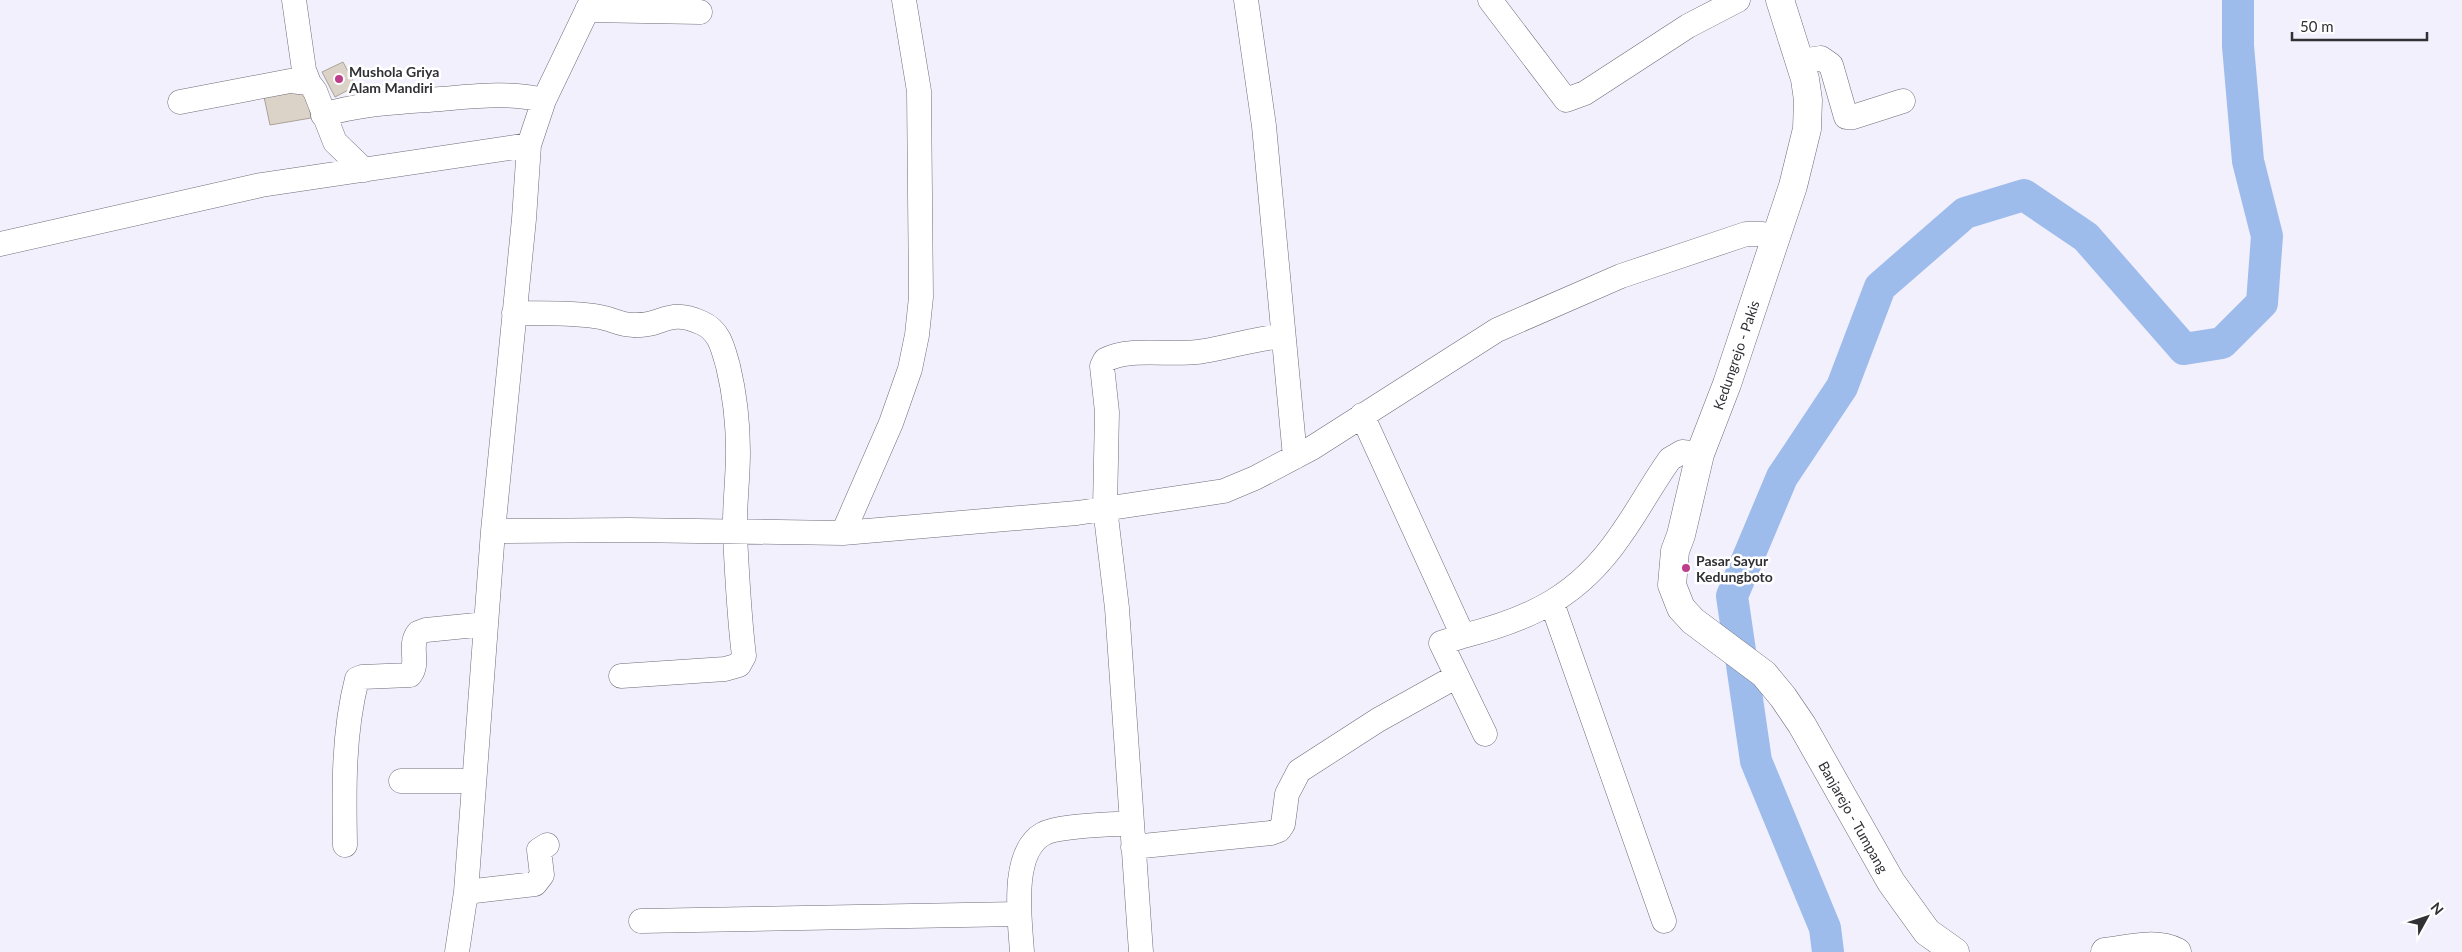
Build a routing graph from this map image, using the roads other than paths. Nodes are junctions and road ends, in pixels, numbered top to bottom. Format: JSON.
{"nodes":[{"id":1,"x":294,"y":0,"type":"edge"},
{"id":2,"x":904,"y":0,"type":"edge"},
{"id":3,"x":1246,"y":0,"type":"edge"},
{"id":4,"x":1490,"y":0,"type":"edge"},
{"id":5,"x":1738,"y":0,"type":"edge"},
{"id":6,"x":1782,"y":1,"type":"edge"},
{"id":7,"x":589,"y":5,"type":"edge"},
{"id":8,"x":700,"y":12,"type":"dead end"},
{"id":9,"x":1800,"y":61,"type":"junction"},
{"id":10,"x":309,"y":83,"type":"junction"},
{"id":11,"x":544,"y":100,"type":"junction"},
{"id":12,"x":1903,"y":100,"type":"dead end"},
{"id":13,"x":180,"y":102,"type":"dead end"},
{"id":14,"x":323,"y":115,"type":"junction"},
{"id":15,"x":528,"y":145,"type":"junction"},
{"id":16,"x":364,"y":170,"type":"junction"},
{"id":17,"x":1773,"y":242,"type":"junction"},
{"id":18,"x":0,"y":244,"type":"edge"},
{"id":19,"x":514,"y":313,"type":"junction"},
{"id":20,"x":1283,"y":336,"type":"junction"},
{"id":21,"x":1362,"y":415,"type":"junction"},
{"id":22,"x":1302,"y":453,"type":"junction"},
{"id":23,"x":1700,"y":454,"type":"junction"},
{"id":24,"x":1105,"y":508,"type":"junction"},
{"id":25,"x":493,"y":531,"type":"junction"},
{"id":26,"x":735,"y":533,"type":"junction"},
{"id":27,"x":843,"y":533,"type":"junction"},
{"id":28,"x":1552,"y":603,"type":"junction"},
{"id":29,"x":486,"y":624,"type":"junction"},
{"id":30,"x":1463,"y":636,"type":"junction"},
{"id":31,"x":1764,"y":674,"type":"joint"},
{"id":32,"x":621,"y":676,"type":"dead end"},
{"id":33,"x":1457,"y":676,"type":"junction"},
{"id":34,"x":1485,"y":734,"type":"dead end"},
{"id":35,"x":401,"y":781,"type":"dead end"},
{"id":36,"x":474,"y":781,"type":"junction"},
{"id":37,"x":1130,"y":823,"type":"junction"},
{"id":38,"x":346,"y":845,"type":"dead end"},
{"id":39,"x":547,"y":845,"type":"dead end"},
{"id":40,"x":1133,"y":847,"type":"junction"},
{"id":41,"x":466,"y":892,"type":"junction"},
{"id":42,"x":1019,"y":914,"type":"junction"},
{"id":43,"x":641,"y":921,"type":"dead end"},
{"id":44,"x":1664,"y":921,"type":"dead end"},
{"id":45,"x":457,"y":952,"type":"edge"},
{"id":46,"x":1022,"y":952,"type":"edge"},
{"id":47,"x":1141,"y":952,"type":"edge"},
{"id":48,"x":1954,"y":952,"type":"edge"},
{"id":49,"x":2105,"y":952,"type":"edge"},
{"id":50,"x":2177,"y":952,"type":"edge"}],
"edges":[{"from":1,"to":10,"type":"street"},
{"from":2,"to":27,"type":"street"},
{"from":3,"to":20,"type":"street"},
{"from":4,"to":5,"type":"street"},
{"from":6,"to":9,"type":"main road","name":"Kedungrejo - Pakis"},
{"from":7,"to":8,"type":"street"},
{"from":7,"to":11,"type":"street"},
{"from":9,"to":12,"type":"street"},
{"from":9,"to":17,"type":"main road","name":"Kedungrejo - Pakis"},
{"from":10,"to":13,"type":"street"},
{"from":10,"to":14,"type":"street"},
{"from":11,"to":14,"type":"street"},
{"from":11,"to":15,"type":"street"},
{"from":14,"to":16,"type":"street"},
{"from":15,"to":16,"type":"street"},
{"from":15,"to":19,"type":"street"},
{"from":16,"to":18,"type":"street"},
{"from":17,"to":21,"type":"street"},
{"from":17,"to":23,"type":"main road","name":"Kedungrejo - Pakis"},
{"from":19,"to":25,"type":"street"},
{"from":19,"to":26,"type":"street"},
{"from":20,"to":22,"type":"street"},
{"from":20,"to":24,"type":"street"},
{"from":21,"to":22,"type":"street"},
{"from":21,"to":30,"type":"street"},
{"from":22,"to":24,"type":"street"},
{"from":23,"to":28,"type":"street"},
{"from":23,"to":31,"type":"main road","name":"Kedungrejo - Pakis"},
{"from":24,"to":27,"type":"street"},
{"from":24,"to":37,"type":"street"},
{"from":25,"to":26,"type":"street"},
{"from":25,"to":29,"type":"street"},
{"from":26,"to":27,"type":"street"},
{"from":26,"to":32,"type":"street"},
{"from":28,"to":30,"type":"street"},
{"from":28,"to":44,"type":"street"},
{"from":29,"to":36,"type":"street"},
{"from":29,"to":38,"type":"street"},
{"from":30,"to":33,"type":"street"},
{"from":31,"to":48,"type":"main road","name":"Banjarejo - Tumpang"},
{"from":33,"to":34,"type":"street"},
{"from":33,"to":40,"type":"street"},
{"from":35,"to":36,"type":"street"},
{"from":36,"to":41,"type":"street"},
{"from":37,"to":40,"type":"street"},
{"from":37,"to":42,"type":"street"},
{"from":39,"to":41,"type":"street"},
{"from":40,"to":47,"type":"street"},
{"from":41,"to":45,"type":"street"},
{"from":42,"to":43,"type":"street"},
{"from":42,"to":46,"type":"street"},
{"from":49,"to":50,"type":"main road"}]}
